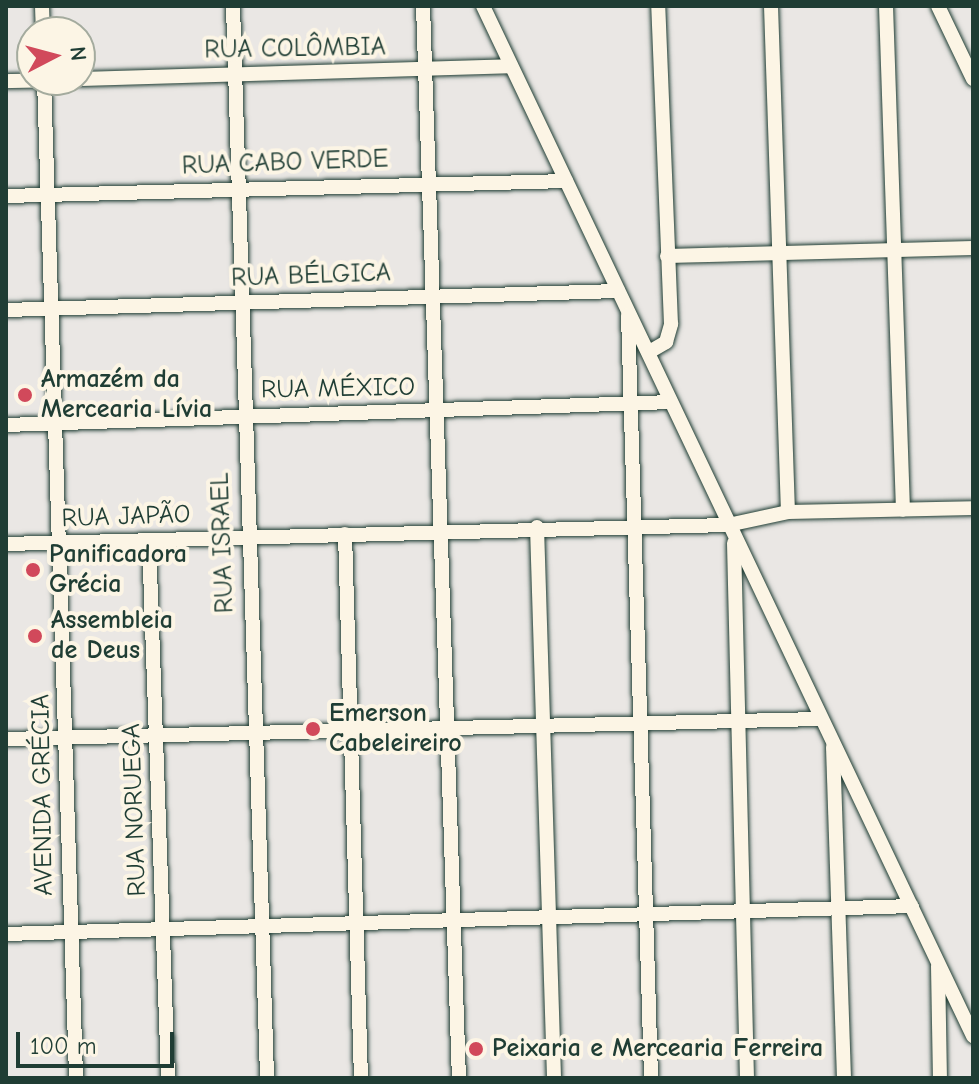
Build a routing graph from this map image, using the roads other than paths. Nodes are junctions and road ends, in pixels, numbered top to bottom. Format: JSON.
{"nodes":[{"id":1,"x":233,"y":6,"type":"edge"},
{"id":2,"x":423,"y":6,"type":"edge"},
{"id":3,"x":483,"y":6,"type":"edge"},
{"id":4,"x":658,"y":6,"type":"edge"},
{"id":5,"x":771,"y":6,"type":"edge"},
{"id":6,"x":886,"y":6,"type":"edge"},
{"id":7,"x":938,"y":6,"type":"edge"},
{"id":8,"x":511,"y":66,"type":"junction"},
{"id":9,"x":424,"y":70,"type":"junction"},
{"id":10,"x":236,"y":74,"type":"junction"},
{"id":11,"x":96,"y":78,"type":"edge"},
{"id":12,"x":973,"y":79,"type":"edge"},
{"id":13,"x":45,"y":96,"type":"edge"},
{"id":14,"x":566,"y":181,"type":"junction"},
{"id":15,"x":427,"y":182,"type":"junction"},
{"id":16,"x":240,"y":189,"type":"junction"},
{"id":17,"x":48,"y":195,"type":"junction"},
{"id":18,"x":6,"y":196,"type":"edge"},
{"id":19,"x":973,"y":248,"type":"edge"},
{"id":20,"x":893,"y":250,"type":"junction"},
{"id":21,"x":781,"y":253,"type":"junction"},
{"id":22,"x":667,"y":256,"type":"junction"},
{"id":23,"x":618,"y":291,"type":"junction"},
{"id":24,"x":433,"y":296,"type":"junction"},
{"id":25,"x":240,"y":302,"type":"junction"},
{"id":26,"x":52,"y":309,"type":"junction"},
{"id":27,"x":6,"y":310,"type":"edge"},
{"id":28,"x":628,"y":312,"type":"junction"},
{"id":29,"x":649,"y":352,"type":"junction"},
{"id":30,"x":671,"y":402,"type":"junction"},
{"id":31,"x":630,"y":407,"type":"junction"},
{"id":32,"x":439,"y":411,"type":"junction"},
{"id":33,"x":243,"y":416,"type":"junction"},
{"id":34,"x":53,"y":424,"type":"junction"},
{"id":35,"x":6,"y":425,"type":"edge"},
{"id":36,"x":973,"y":508,"type":"edge"},
{"id":37,"x":903,"y":510,"type":"junction"},
{"id":38,"x":788,"y":512,"type":"junction"},
{"id":39,"x":633,"y":523,"type":"junction"},
{"id":40,"x":537,"y":527,"type":"junction"},
{"id":41,"x":442,"y":531,"type":"junction"},
{"id":42,"x":731,"y":531,"type":"junction"},
{"id":43,"x":345,"y":534,"type":"junction"},
{"id":44,"x":247,"y":536,"type":"junction"},
{"id":45,"x":149,"y":541,"type":"junction"},
{"id":46,"x":6,"y":544,"type":"edge"},
{"id":47,"x":58,"y":544,"type":"junction"},
{"id":48,"x":821,"y":719,"type":"junction"},
{"id":49,"x":736,"y":722,"type":"junction"},
{"id":50,"x":639,"y":723,"type":"junction"},
{"id":51,"x":542,"y":726,"type":"junction"},
{"id":52,"x":448,"y":730,"type":"junction"},
{"id":53,"x":350,"y":732,"type":"junction"},
{"id":54,"x":253,"y":735,"type":"junction"},
{"id":55,"x":67,"y":737,"type":"junction"},
{"id":56,"x":157,"y":738,"type":"junction"},
{"id":57,"x":6,"y":739,"type":"edge"},
{"id":58,"x":833,"y":742,"type":"junction"},
{"id":59,"x":912,"y":906,"type":"junction"},
{"id":60,"x":837,"y":909,"type":"junction"},
{"id":61,"x":741,"y":911,"type":"junction"},
{"id":62,"x":646,"y":917,"type":"junction"},
{"id":63,"x":549,"y":918,"type":"junction"},
{"id":64,"x":454,"y":920,"type":"junction"},
{"id":65,"x":356,"y":926,"type":"junction"},
{"id":66,"x":261,"y":929,"type":"junction"},
{"id":67,"x":71,"y":932,"type":"junction"},
{"id":68,"x":163,"y":933,"type":"junction"},
{"id":69,"x":6,"y":934,"type":"edge"},
{"id":70,"x":938,"y":962,"type":"junction"},
{"id":71,"x":967,"y":1005,"type":"edge"},
{"id":72,"x":973,"y":1036,"type":"edge"},
{"id":73,"x":76,"y":1078,"type":"edge"},
{"id":74,"x":168,"y":1078,"type":"edge"},
{"id":75,"x":267,"y":1078,"type":"edge"},
{"id":76,"x":361,"y":1078,"type":"edge"},
{"id":77,"x":459,"y":1078,"type":"edge"},
{"id":78,"x":554,"y":1078,"type":"edge"},
{"id":79,"x":651,"y":1078,"type":"edge"},
{"id":80,"x":747,"y":1078,"type":"edge"},
{"id":81,"x":844,"y":1078,"type":"edge"},
{"id":82,"x":940,"y":1078,"type":"edge"}],
"edges":[{"from":1,"to":10,"type":"street","name":"RUA ISRAEL"},
{"from":2,"to":9,"type":"street"},
{"from":3,"to":8,"type":"street"},
{"from":4,"to":22,"type":"street"},
{"from":5,"to":21,"type":"street"},
{"from":6,"to":20,"type":"street"},
{"from":7,"to":12,"type":"street"},
{"from":8,"to":9,"type":"street","name":"RUA COLÔMBIA"},
{"from":8,"to":14,"type":"street"},
{"from":9,"to":10,"type":"street","name":"RUA COLÔMBIA"},
{"from":9,"to":15,"type":"street"},
{"from":10,"to":11,"type":"street","name":"RUA COLÔMBIA"},
{"from":10,"to":16,"type":"street","name":"RUA ISRAEL"},
{"from":13,"to":17,"type":"street","name":"AVENIDA GRÉCIA"},
{"from":14,"to":15,"type":"street","name":"RUA CABO VERDE"},
{"from":14,"to":23,"type":"street"},
{"from":15,"to":16,"type":"street","name":"RUA CABO VERDE"},
{"from":15,"to":24,"type":"street"},
{"from":16,"to":17,"type":"street","name":"RUA CABO VERDE"},
{"from":16,"to":25,"type":"street","name":"RUA ISRAEL"},
{"from":17,"to":18,"type":"street","name":"RUA CABO VERDE"},
{"from":17,"to":26,"type":"street","name":"AVENIDA GRÉCIA"},
{"from":19,"to":20,"type":"street"},
{"from":20,"to":21,"type":"street"},
{"from":20,"to":37,"type":"street"},
{"from":21,"to":22,"type":"street"},
{"from":21,"to":38,"type":"street"},
{"from":22,"to":29,"type":"street"},
{"from":23,"to":24,"type":"street","name":"RUA BÉLGICA"},
{"from":23,"to":28,"type":"street"},
{"from":24,"to":25,"type":"street","name":"RUA BÉLGICA"},
{"from":24,"to":32,"type":"street"},
{"from":25,"to":26,"type":"street","name":"RUA BÉLGICA"},
{"from":25,"to":33,"type":"street","name":"RUA ISRAEL"},
{"from":26,"to":27,"type":"street","name":"RUA BÉLGICA"},
{"from":26,"to":34,"type":"street","name":"AVENIDA GRÉCIA"},
{"from":28,"to":29,"type":"street"},
{"from":28,"to":31,"type":"street"},
{"from":29,"to":30,"type":"street"},
{"from":30,"to":31,"type":"street","name":"RUA MÉXICO"},
{"from":30,"to":42,"type":"street"},
{"from":31,"to":32,"type":"street","name":"RUA MÉXICO"},
{"from":31,"to":39,"type":"street"},
{"from":32,"to":33,"type":"street","name":"RUA MÉXICO"},
{"from":32,"to":41,"type":"street"},
{"from":33,"to":34,"type":"street","name":"RUA MÉXICO"},
{"from":33,"to":44,"type":"street","name":"RUA ISRAEL"},
{"from":34,"to":35,"type":"street","name":"RUA MÉXICO"},
{"from":34,"to":47,"type":"street","name":"AVENIDA GRÉCIA"},
{"from":36,"to":37,"type":"street","name":"RUA JAPÃO"},
{"from":37,"to":38,"type":"street","name":"RUA JAPÃO"},
{"from":38,"to":42,"type":"street","name":"RUA JAPÃO"},
{"from":39,"to":40,"type":"street","name":"RUA JAPÃO"},
{"from":39,"to":42,"type":"street","name":"RUA JAPÃO"},
{"from":39,"to":50,"type":"street"},
{"from":40,"to":41,"type":"street","name":"RUA JAPÃO"},
{"from":40,"to":51,"type":"street"},
{"from":41,"to":43,"type":"street","name":"RUA JAPÃO"},
{"from":41,"to":52,"type":"street"},
{"from":42,"to":48,"type":"street"},
{"from":42,"to":49,"type":"street"},
{"from":43,"to":44,"type":"street","name":"RUA JAPÃO"},
{"from":43,"to":53,"type":"street"},
{"from":44,"to":45,"type":"street","name":"RUA JAPÃO"},
{"from":44,"to":54,"type":"street","name":"RUA ISRAEL"},
{"from":45,"to":47,"type":"street","name":"RUA JAPÃO"},
{"from":45,"to":56,"type":"street","name":"RUA NORUEGA"},
{"from":46,"to":47,"type":"street","name":"RUA JAPÃO"},
{"from":47,"to":55,"type":"street","name":"AVENIDA GRÉCIA"},
{"from":48,"to":49,"type":"street"},
{"from":48,"to":58,"type":"street"},
{"from":49,"to":50,"type":"street"},
{"from":49,"to":61,"type":"street"},
{"from":50,"to":51,"type":"street"},
{"from":50,"to":62,"type":"street"},
{"from":51,"to":52,"type":"street"},
{"from":51,"to":63,"type":"street"},
{"from":52,"to":53,"type":"street"},
{"from":52,"to":64,"type":"street"},
{"from":53,"to":54,"type":"street"},
{"from":53,"to":65,"type":"street"},
{"from":54,"to":56,"type":"street"},
{"from":54,"to":66,"type":"street","name":"RUA ISRAEL"},
{"from":55,"to":56,"type":"street"},
{"from":55,"to":57,"type":"street"},
{"from":55,"to":67,"type":"street","name":"AVENIDA GRÉCIA"},
{"from":56,"to":68,"type":"street","name":"RUA NORUEGA"},
{"from":58,"to":59,"type":"street"},
{"from":58,"to":60,"type":"street"},
{"from":59,"to":60,"type":"street"},
{"from":59,"to":70,"type":"street"},
{"from":60,"to":61,"type":"street"},
{"from":60,"to":81,"type":"street"},
{"from":61,"to":62,"type":"street"},
{"from":61,"to":80,"type":"street"},
{"from":62,"to":63,"type":"street"},
{"from":62,"to":79,"type":"street"},
{"from":63,"to":64,"type":"street"},
{"from":63,"to":78,"type":"street"},
{"from":64,"to":65,"type":"street"},
{"from":64,"to":77,"type":"street"},
{"from":65,"to":66,"type":"street"},
{"from":65,"to":76,"type":"street"},
{"from":66,"to":68,"type":"street"},
{"from":66,"to":75,"type":"street","name":"RUA ISRAEL"},
{"from":67,"to":68,"type":"street"},
{"from":67,"to":69,"type":"street"},
{"from":67,"to":73,"type":"street","name":"AVENIDA GRÉCIA"},
{"from":68,"to":74,"type":"street","name":"RUA NORUEGA"},
{"from":70,"to":71,"type":"street"},
{"from":70,"to":82,"type":"street"},
{"from":71,"to":72,"type":"street"}]}
